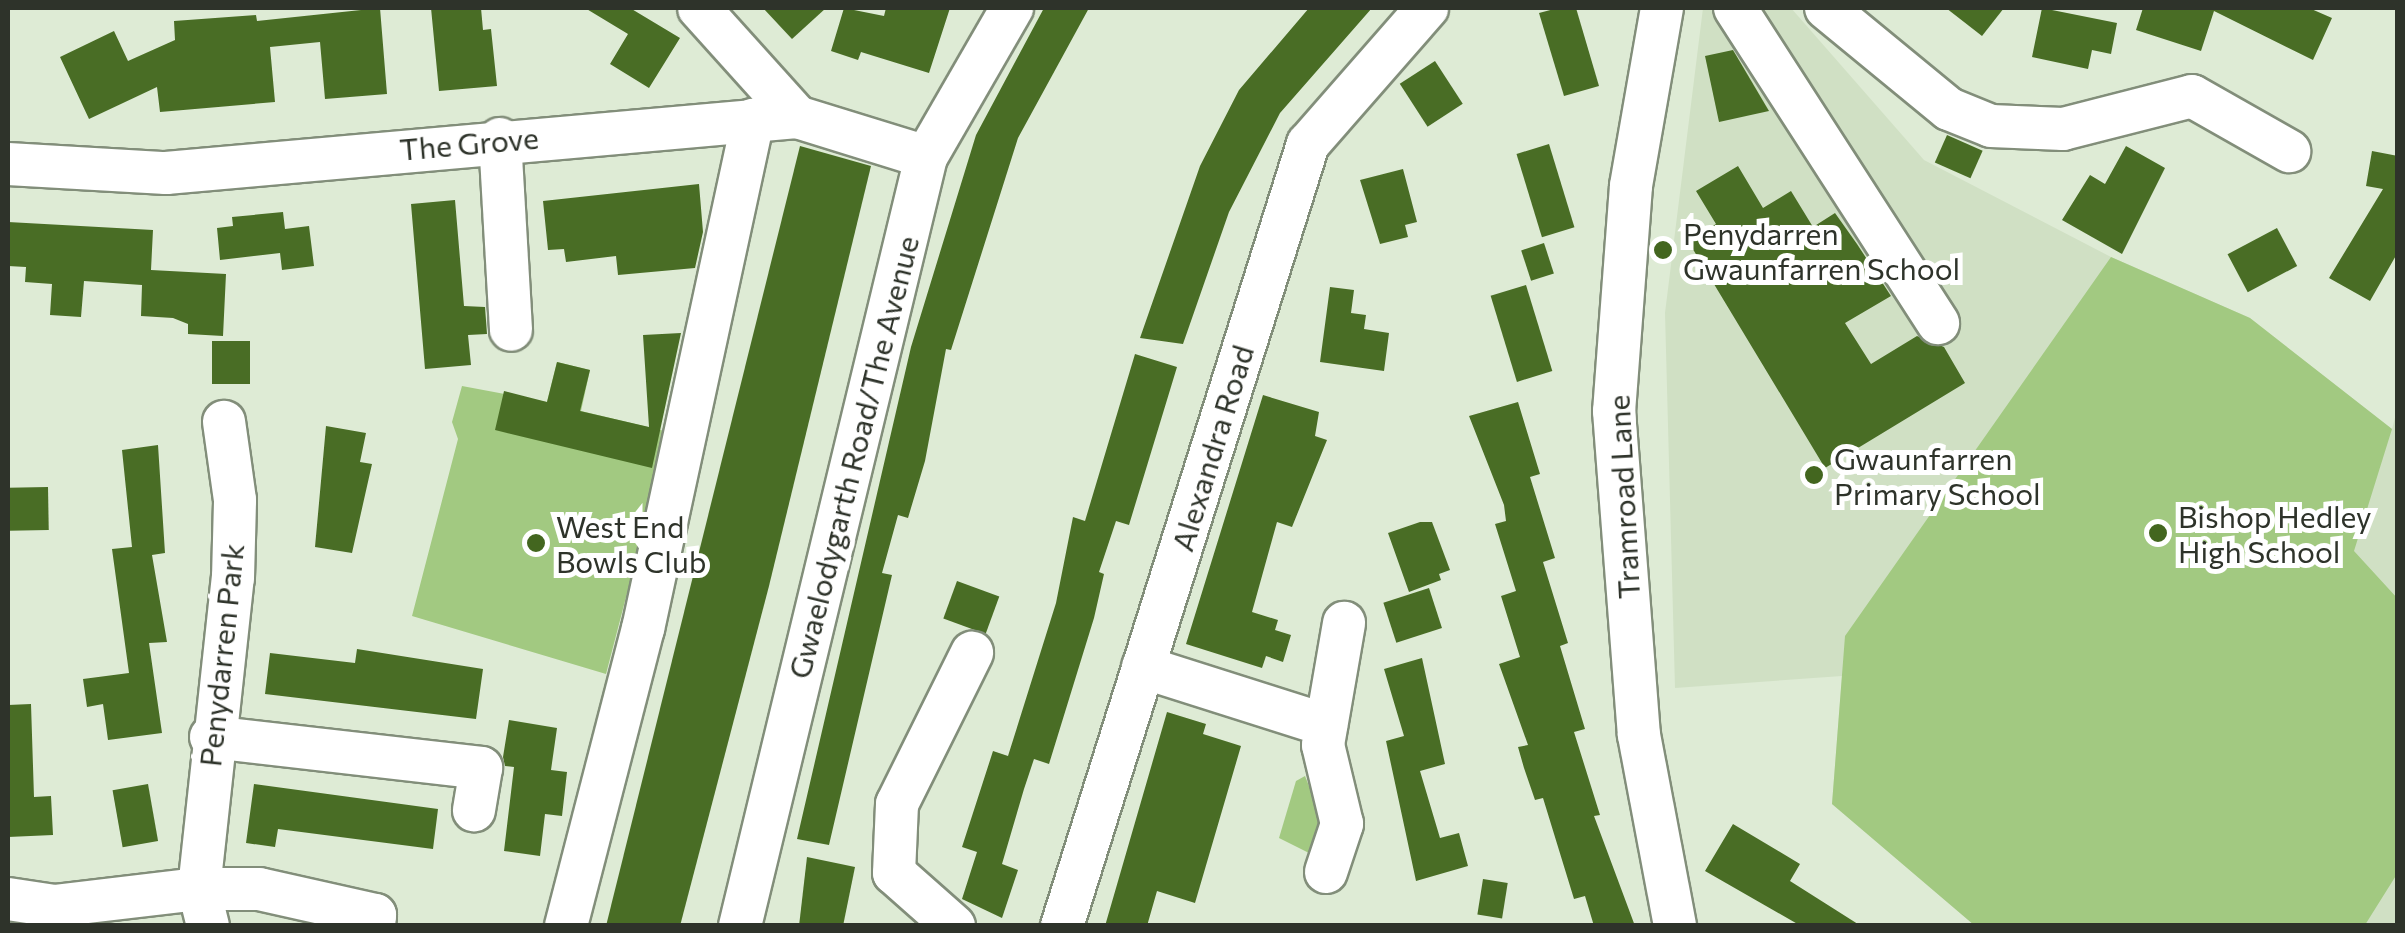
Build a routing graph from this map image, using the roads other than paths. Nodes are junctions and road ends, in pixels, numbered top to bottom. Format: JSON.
{"nodes":[{"id":1,"x":698,"y":8,"type":"edge"},
{"id":2,"x":1012,"y":8,"type":"edge"},
{"id":3,"x":1427,"y":8,"type":"edge"},
{"id":4,"x":1662,"y":8,"type":"edge"},
{"id":5,"x":1736,"y":8,"type":"edge"},
{"id":6,"x":1826,"y":8,"type":"edge"},
{"id":7,"x":796,"y":117,"type":"junction"},
{"id":8,"x":753,"y":120,"type":"junction"},
{"id":9,"x":500,"y":139,"type":"junction"},
{"id":10,"x":2288,"y":151,"type":"dead end"},
{"id":11,"x":926,"y":157,"type":"junction"},
{"id":12,"x":8,"y":164,"type":"edge"},
{"id":13,"x":1938,"y":323,"type":"dead end"},
{"id":14,"x":511,"y":330,"type":"dead end"},
{"id":15,"x":224,"y":422,"type":"dead end"},
{"id":16,"x":1344,"y":623,"type":"dead end"},
{"id":17,"x":972,"y":654,"type":"dead end"},
{"id":18,"x":1144,"y":667,"type":"junction"},
{"id":19,"x":1326,"y":725,"type":"junction"},
{"id":20,"x":211,"y":737,"type":"junction"},
{"id":21,"x":474,"y":810,"type":"dead end"},
{"id":22,"x":1326,"y":872,"type":"dead end"},
{"id":23,"x":8,"y":899,"type":"edge"},
{"id":24,"x":203,"y":907,"type":"edge"},
{"id":25,"x":374,"y":926,"type":"edge"},
{"id":26,"x":566,"y":926,"type":"edge"},
{"id":27,"x":740,"y":926,"type":"edge"},
{"id":28,"x":954,"y":926,"type":"edge"},
{"id":29,"x":1062,"y":926,"type":"edge"},
{"id":30,"x":1674,"y":926,"type":"edge"}],
"edges":[{"from":1,"to":7,"type":"street"},
{"from":2,"to":11,"type":"street","name":"Gwaelodygarth Road/The Avenue"},
{"from":3,"to":18,"type":"street","name":"Alexandra Road"},
{"from":4,"to":30,"type":"street","name":"Tramroad Lane"},
{"from":5,"to":13,"type":"street"},
{"from":6,"to":10,"type":"street"},
{"from":7,"to":8,"type":"street","name":"The Grove"},
{"from":7,"to":11,"type":"street","name":"The Grove"},
{"from":8,"to":9,"type":"street","name":"The Grove"},
{"from":8,"to":26,"type":"street"},
{"from":9,"to":12,"type":"street","name":"The Grove"},
{"from":9,"to":14,"type":"street"},
{"from":11,"to":27,"type":"street","name":"Gwaelodygarth Road/The Avenue"},
{"from":15,"to":20,"type":"street","name":"Penydarren Park"},
{"from":16,"to":19,"type":"street"},
{"from":17,"to":28,"type":"street"},
{"from":18,"to":19,"type":"street"},
{"from":18,"to":29,"type":"street","name":"Alexandra Road"},
{"from":19,"to":22,"type":"street"},
{"from":20,"to":21,"type":"street"},
{"from":20,"to":24,"type":"street","name":"Penydarren Park"},
{"from":23,"to":24,"type":"street"},
{"from":24,"to":25,"type":"street"}]}
